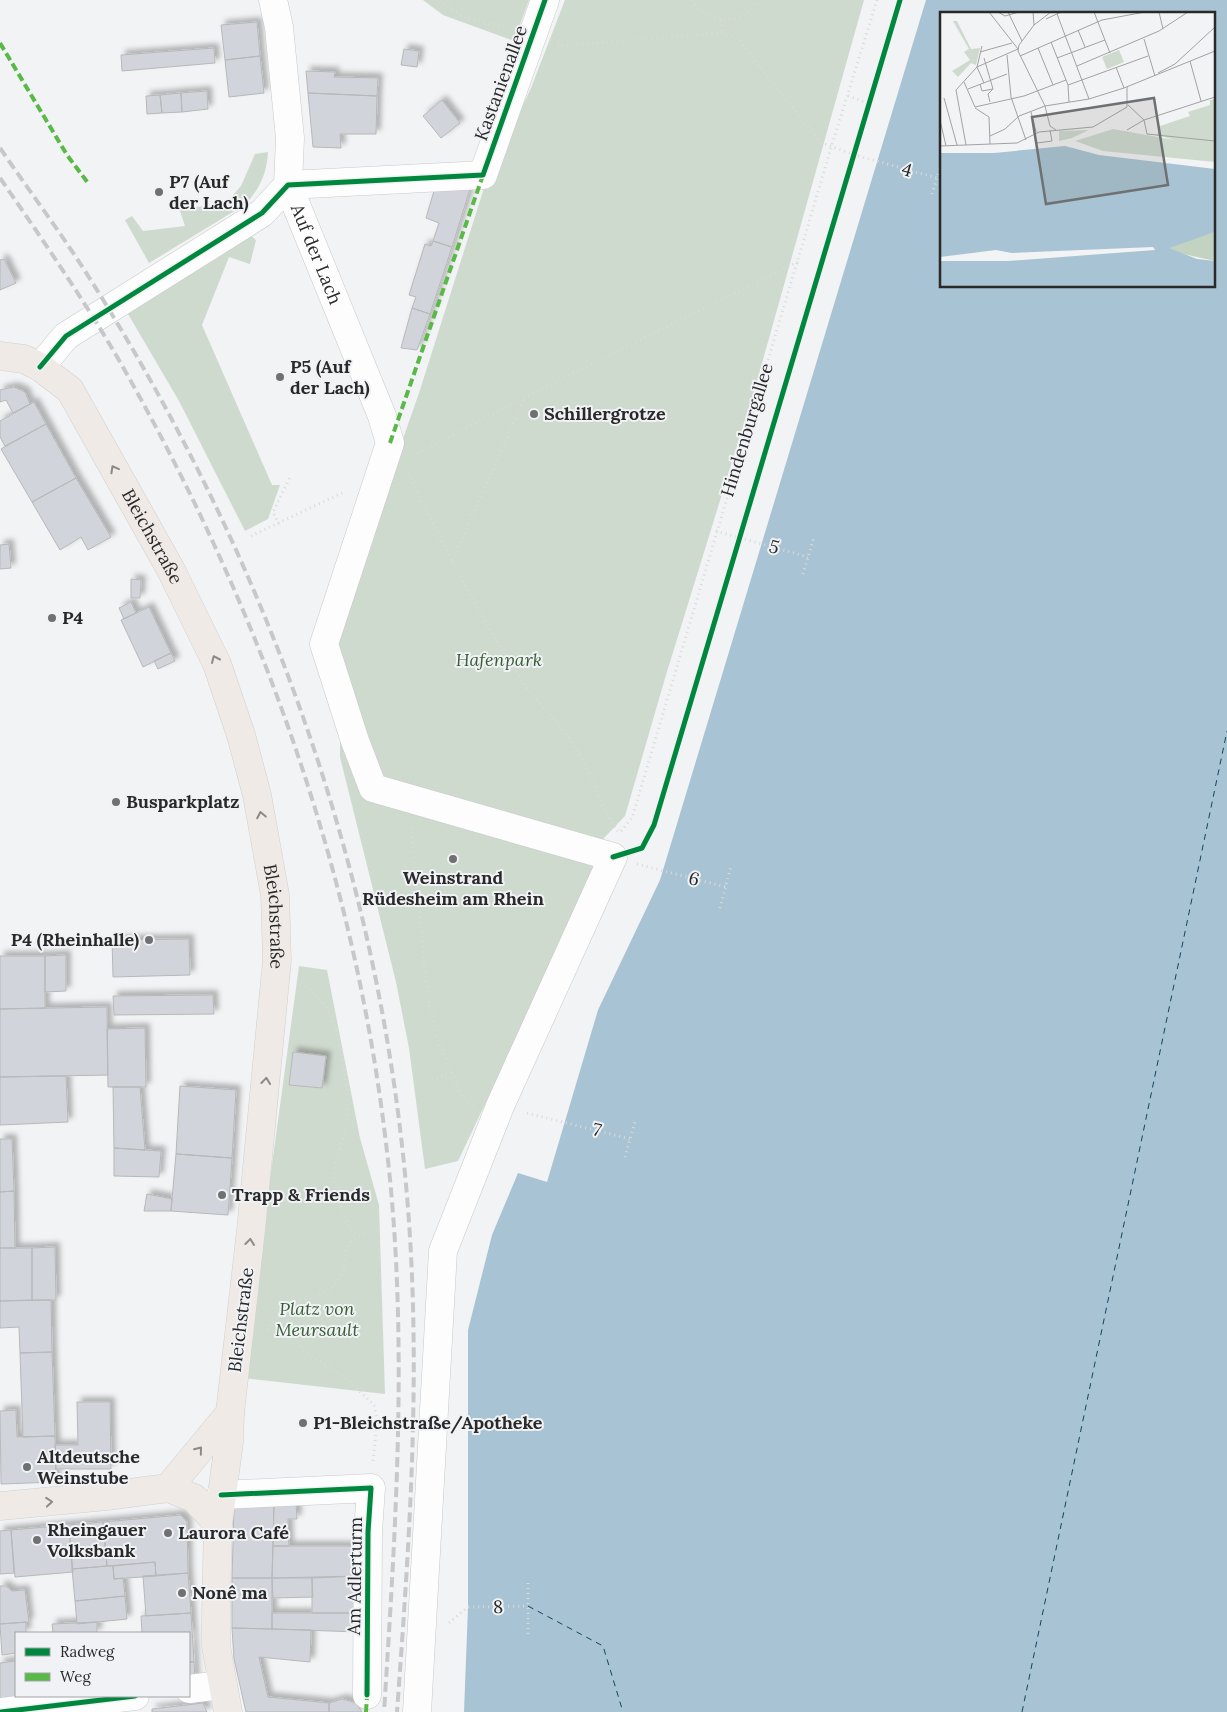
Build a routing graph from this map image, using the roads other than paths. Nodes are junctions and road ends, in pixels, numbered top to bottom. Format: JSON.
{"nodes":[{"id":1,"x":273,"y":0,"type":"edge"},
{"id":2,"x":545,"y":0,"type":"edge"},
{"id":3,"x":288,"y":185,"type":"junction"},
{"id":4,"x":0,"y":356,"type":"edge"},
{"id":5,"x":40,"y":367,"type":"junction"},
{"id":6,"x":230,"y":1413,"type":"junction"},
{"id":7,"x":168,"y":1488,"type":"junction"},
{"id":8,"x":221,"y":1495,"type":"junction"},
{"id":9,"x":0,"y":1506,"type":"edge"},
{"id":10,"x":218,"y":1524,"type":"junction"},
{"id":11,"x":221,"y":1685,"type":"junction"},
{"id":12,"x":190,"y":1689,"type":"edge"},
{"id":13,"x":367,"y":1695,"type":"dead end"},
{"id":14,"x":127,"y":1697,"type":"edge"},
{"id":15,"x":1,"y":1712,"type":"edge"},
{"id":16,"x":228,"y":1712,"type":"edge"},
{"id":17,"x":417,"y":1712,"type":"edge"}],
"edges":[{"from":1,"to":3,"type":"street","name":"Auf der Lach"},
{"from":2,"to":3,"type":"street","name":"Kastanienallee"},
{"from":3,"to":5,"type":"street"},
{"from":3,"to":17,"type":"street","name":"Auf der Lach"},
{"from":4,"to":5,"type":"main road","name":"Bleichstraße"},
{"from":6,"to":5,"type":"main road","name":"Bleichstraße","one_way":true},
{"from":7,"to":6,"type":"main road","one_way":true},
{"from":6,"to":8,"type":"main road","name":"Bleichstraße"},
{"from":9,"to":7,"type":"main road","one_way":true},
{"from":7,"to":10,"type":"main road"},
{"from":8,"to":10,"type":"main road","name":"Bleichstraße"},
{"from":8,"to":13,"type":"street","name":"Am Adlerturm"},
{"from":10,"to":11,"type":"main road","name":"Bleichstraße"},
{"from":11,"to":12,"type":"street"},
{"from":11,"to":16,"type":"main road","name":"Bleichstraße"},
{"from":14,"to":15,"type":"street"}]}
